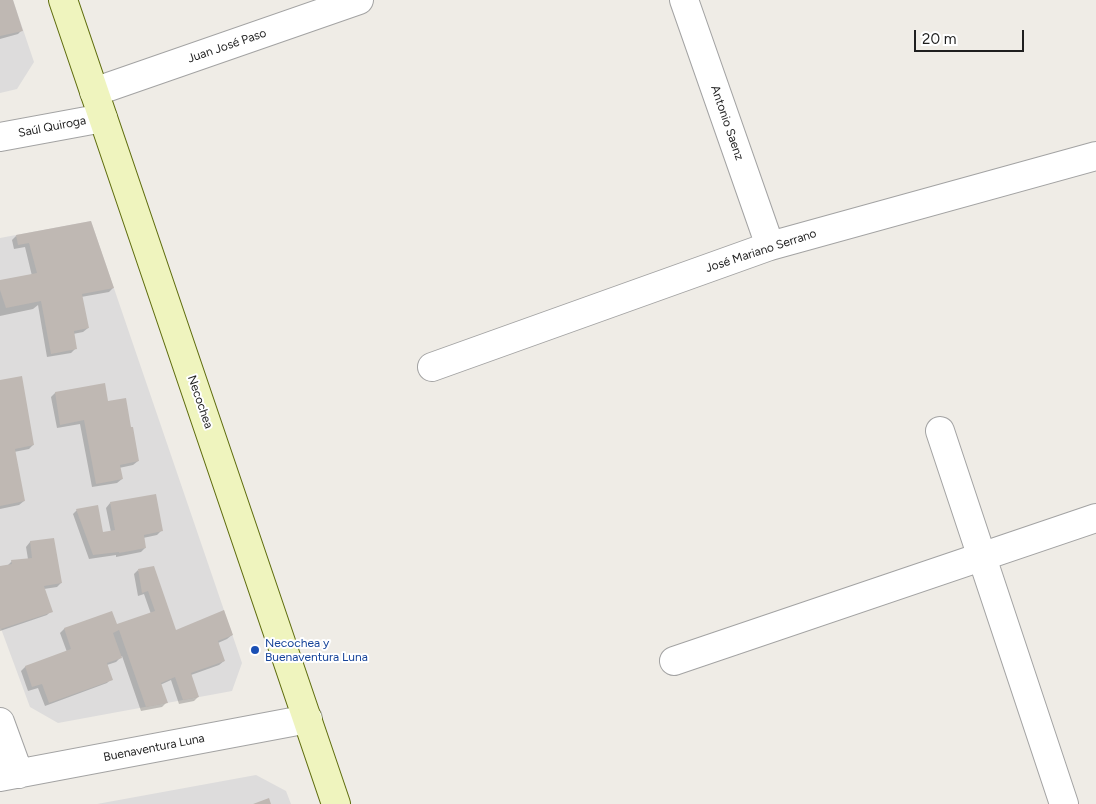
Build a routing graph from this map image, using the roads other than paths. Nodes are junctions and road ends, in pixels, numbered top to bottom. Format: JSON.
{"nodes":[{"id":1,"x":63,"y":0,"type":"edge"},
{"id":2,"x":359,"y":0,"type":"edge"},
{"id":3,"x":684,"y":0,"type":"edge"},
{"id":4,"x":94,"y":92,"type":"junction"},
{"id":5,"x":103,"y":118,"type":"junction"},
{"id":6,"x":0,"y":137,"type":"edge"},
{"id":7,"x":1096,"y":156,"type":"edge"},
{"id":8,"x":770,"y":246,"type":"junction"},
{"id":9,"x":432,"y":367,"type":"dead end"},
{"id":10,"x":940,"y":431,"type":"dead end"},
{"id":11,"x":1096,"y":518,"type":"edge"},
{"id":12,"x":981,"y":557,"type":"junction"},
{"id":13,"x":674,"y":661,"type":"dead end"},
{"id":14,"x":308,"y":719,"type":"junction"},
{"id":15,"x":0,"y":722,"type":"edge"},
{"id":16,"x":9,"y":775,"type":"edge"},
{"id":17,"x":336,"y":804,"type":"edge"},
{"id":18,"x":1064,"y":804,"type":"edge"}],
"edges":[{"from":1,"to":4,"type":"main road","name":"Necochea"},
{"from":2,"to":4,"type":"street","name":"Juan José Paso"},
{"from":3,"to":8,"type":"street","name":"Antonio Saenz"},
{"from":4,"to":5,"type":"main road","name":"Necochea"},
{"from":5,"to":6,"type":"street","name":"Saúl Quiroga"},
{"from":5,"to":14,"type":"main road","name":"Necochea"},
{"from":7,"to":8,"type":"street","name":"José Mariano Serrano"},
{"from":8,"to":9,"type":"street","name":"José Mariano Serrano"},
{"from":10,"to":12,"type":"street"},
{"from":11,"to":12,"type":"street"},
{"from":12,"to":13,"type":"street"},
{"from":12,"to":18,"type":"street"},
{"from":14,"to":16,"type":"street","name":"Buenaventura Luna"},
{"from":14,"to":17,"type":"main road","name":"Necochea"},
{"from":15,"to":16,"type":"street"}]}
